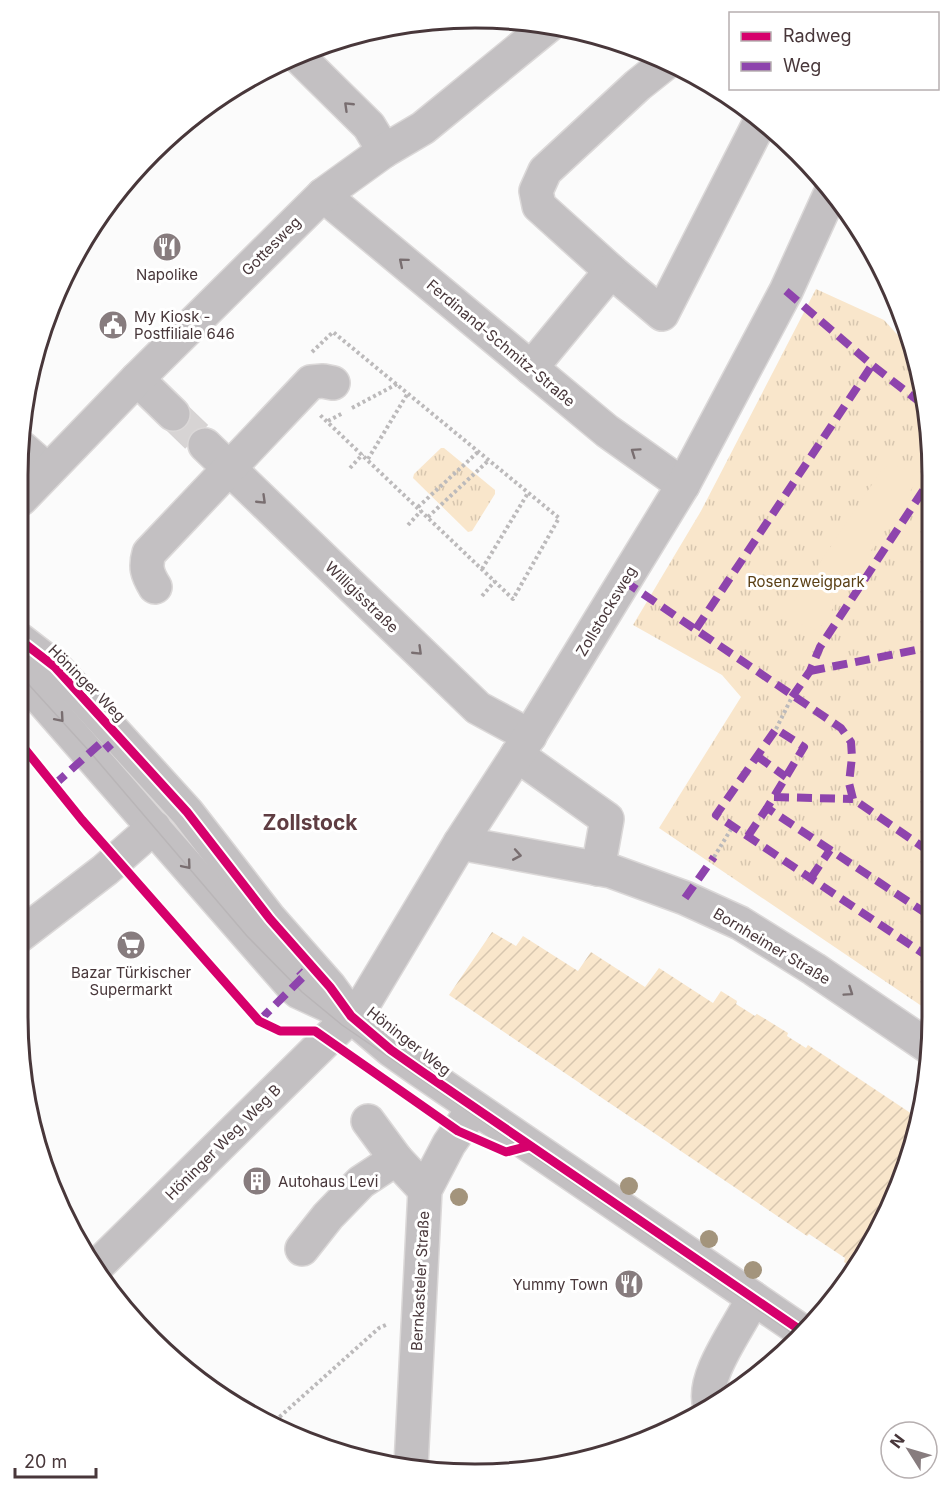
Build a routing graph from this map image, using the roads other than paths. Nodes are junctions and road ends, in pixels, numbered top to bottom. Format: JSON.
{"nodes":[{"id":1,"x":539,"y":33,"type":"edge"},
{"id":2,"x":305,"y":63,"type":"edge"},
{"id":3,"x":659,"y":69,"type":"edge"},
{"id":4,"x":757,"y":128,"type":"edge"},
{"id":5,"x":384,"y":151,"type":"junction"},
{"id":6,"x":323,"y":195,"type":"junction"},
{"id":7,"x":827,"y":200,"type":"edge"},
{"id":8,"x":611,"y":271,"type":"junction"},
{"id":9,"x":531,"y":368,"type":"junction"},
{"id":10,"x":137,"y":379,"type":"junction"},
{"id":11,"x":333,"y":383,"type":"dead end"},
{"id":12,"x":173,"y":414,"type":"tunnel mouth"},
{"id":13,"x":205,"y":445,"type":"tunnel mouth"},
{"id":14,"x":29,"y":454,"type":"edge"},
{"id":15,"x":228,"y":467,"type":"junction"},
{"id":16,"x":47,"y":471,"type":"junction"},
{"id":17,"x":683,"y":485,"type":"junction"},
{"id":18,"x":28,"y":491,"type":"edge"},
{"id":19,"x":155,"y":587,"type":"dead end"},
{"id":20,"x":28,"y":646,"type":"edge"},
{"id":21,"x":28,"y":684,"type":"edge"},
{"id":22,"x":523,"y":746,"type":"junction"},
{"id":23,"x":154,"y":827,"type":"junction"},
{"id":24,"x":460,"y":843,"type":"junction"},
{"id":25,"x":598,"y":869,"type":"junction"},
{"id":26,"x":28,"y":929,"type":"edge"},
{"id":27,"x":351,"y":1016,"type":"junction"},
{"id":28,"x":922,"y":1042,"type":"edge"},
{"id":29,"x":474,"y":1108,"type":"junction"},
{"id":30,"x":368,"y":1121,"type":"dead end"},
{"id":31,"x":396,"y":1159,"type":"junction"},
{"id":32,"x":425,"y":1190,"type":"junction"},
{"id":33,"x":302,"y":1249,"type":"dead end"},
{"id":34,"x":102,"y":1261,"type":"edge"},
{"id":35,"x":753,"y":1298,"type":"junction"},
{"id":36,"x":797,"y":1328,"type":"edge"},
{"id":37,"x":708,"y":1398,"type":"edge"},
{"id":38,"x":411,"y":1459,"type":"edge"}],
"edges":[{"from":1,"to":5,"type":"street","name":"Gottesweg"},
{"from":5,"to":2,"type":"street","one_way":true},
{"from":3,"to":8,"type":"street"},
{"from":4,"to":8,"type":"street"},
{"from":5,"to":6,"type":"street","name":"Gottesweg"},
{"from":9,"to":6,"type":"street","name":"Ferdinand-Schmitz-Straße","one_way":true},
{"from":6,"to":10,"type":"street","name":"Gottesweg"},
{"from":7,"to":17,"type":"street","name":"Zollstocksweg"},
{"from":8,"to":9,"type":"street"},
{"from":17,"to":9,"type":"street","name":"Ferdinand-Schmitz-Straße","one_way":true},
{"from":10,"to":12,"type":"street"},
{"from":10,"to":16,"type":"street","name":"Gottesweg"},
{"from":11,"to":15,"type":"street"},
{"from":13,"to":15,"type":"street","name":"Willigisstraße"},
{"from":14,"to":16,"type":"street"},
{"from":15,"to":19,"type":"street"},
{"from":15,"to":22,"type":"street","name":"Willigisstraße","one_way":true},
{"from":16,"to":18,"type":"street","name":"Gottesweg"},
{"from":17,"to":22,"type":"street","name":"Zollstocksweg"},
{"from":20,"to":27,"type":"street","name":"Höninger Weg"},
{"from":21,"to":23,"type":"street","name":"Höninger Weg","one_way":true},
{"from":22,"to":24,"type":"street","name":"Zollstocksweg"},
{"from":22,"to":25,"type":"street","name":"Willigisstraße"},
{"from":23,"to":26,"type":"street"},
{"from":23,"to":27,"type":"street","name":"Höninger Weg","one_way":true},
{"from":24,"to":25,"type":"street","name":"Bornheimer Straße","one_way":true},
{"from":24,"to":27,"type":"street","name":"Zollstocksweg"},
{"from":25,"to":28,"type":"street","name":"Bornheimer Straße","one_way":true},
{"from":27,"to":29,"type":"street","name":"Höninger Weg"},
{"from":27,"to":34,"type":"street","name":"Höninger Weg, Weg B"},
{"from":29,"to":32,"type":"street","name":"Bernkasteler Straße"},
{"from":29,"to":35,"type":"street","name":"Höninger Weg"},
{"from":30,"to":31,"type":"street"},
{"from":31,"to":32,"type":"street"},
{"from":31,"to":33,"type":"street"},
{"from":32,"to":38,"type":"street","name":"Bernkasteler Straße"},
{"from":35,"to":36,"type":"street","name":"Höninger Weg"},
{"from":35,"to":37,"type":"street"}]}
